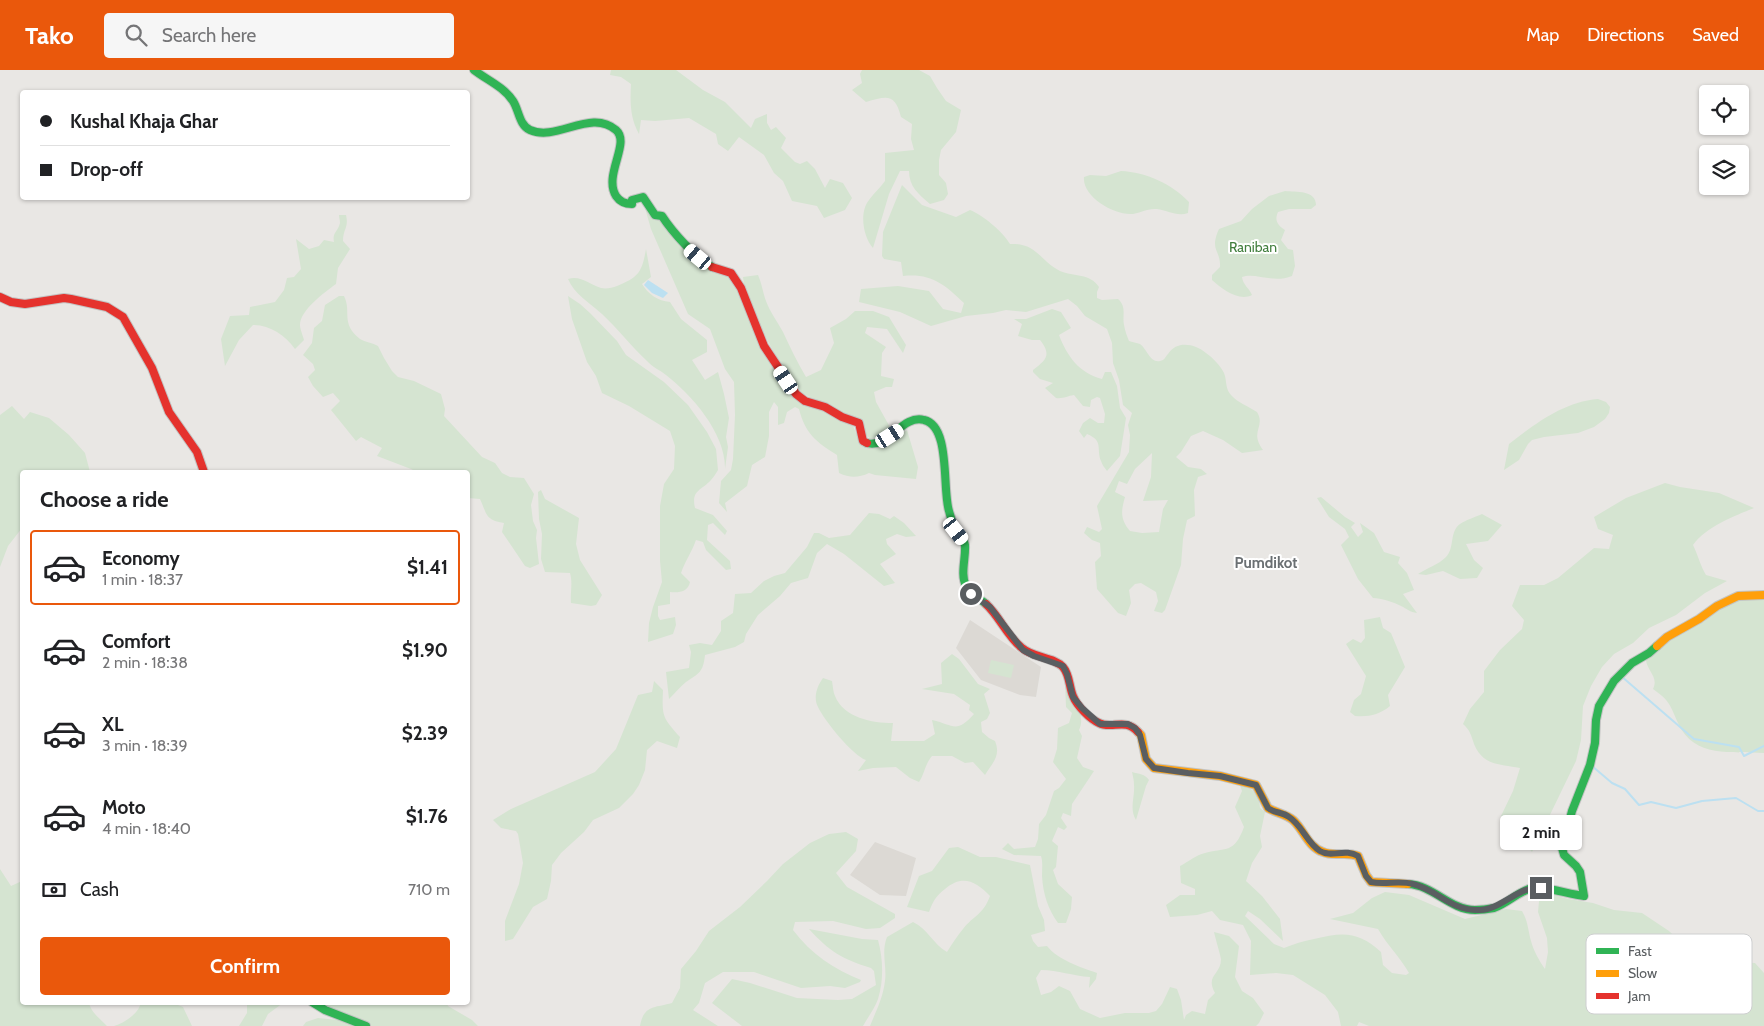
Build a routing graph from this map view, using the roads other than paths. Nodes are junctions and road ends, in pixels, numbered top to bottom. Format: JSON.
{"nodes":[{"id":1,"x":474,"y":70,"type":"edge"},
{"id":2,"x":0,"y":298,"type":"edge"},
{"id":3,"x":203,"y":470,"type":"edge"},
{"id":4,"x":1764,"y":595,"type":"edge"},
{"id":5,"x":317,"y":1005,"type":"edge"},
{"id":6,"x":366,"y":1026,"type":"edge"}],
"edges":[{"from":1,"to":4,"type":"main road"},
{"from":2,"to":3,"type":"main road"},
{"from":5,"to":6,"type":"main road"}]}
